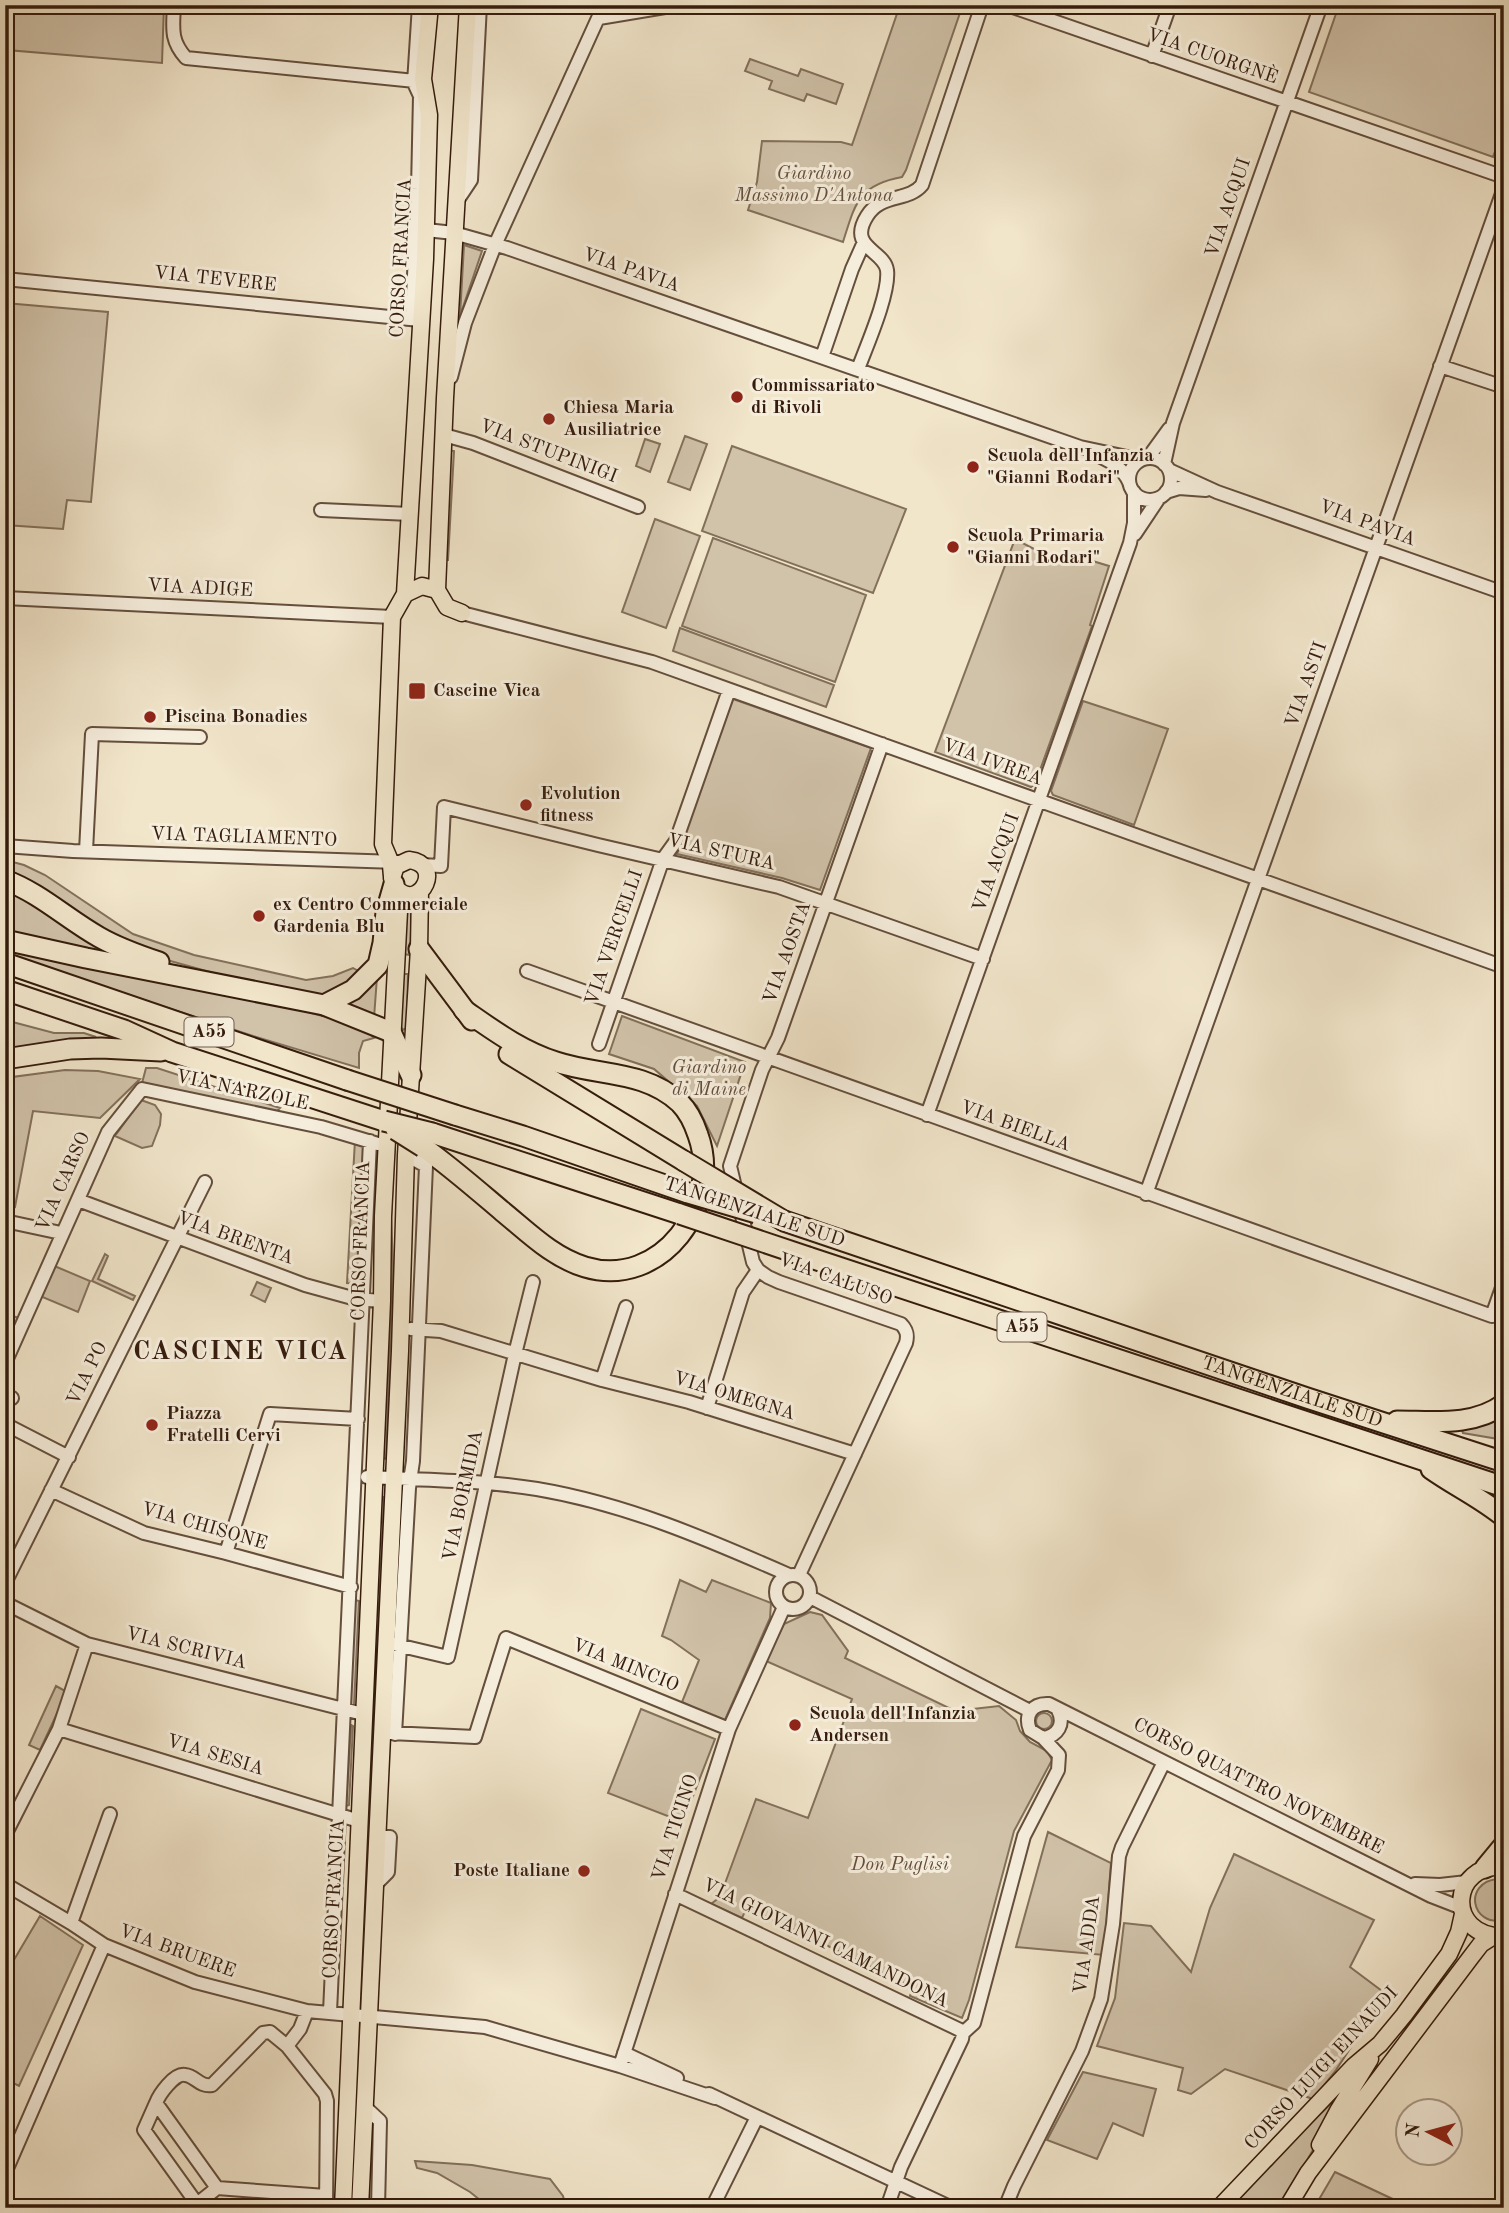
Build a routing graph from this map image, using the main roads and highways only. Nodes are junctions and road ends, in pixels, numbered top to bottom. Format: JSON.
{"nodes":[{"id":1,"x":430,"y":5,"type":"edge"},
{"id":2,"x":468,"y":5,"type":"edge"},
{"id":3,"x":437,"y":590,"type":"junction"},
{"id":4,"x":405,"y":594,"type":"junction"},
{"id":5,"x":462,"y":613,"type":"road end"},
{"id":6,"x":395,"y":876,"type":"junction"},
{"id":7,"x":5,"y":880,"type":"edge"},
{"id":8,"x":420,"y":891,"type":"junction"},
{"id":9,"x":5,"y":940,"type":"edge"},
{"id":10,"x":419,"y":948,"type":"junction"},
{"id":11,"x":5,"y":963,"type":"edge"},
{"id":12,"x":234,"y":986,"type":"junction"},
{"id":13,"x":5,"y":990,"type":"edge"},
{"id":14,"x":324,"y":1005,"type":"junction"},
{"id":15,"x":464,"y":1010,"type":"junction"},
{"id":16,"x":391,"y":1032,"type":"junction"},
{"id":17,"x":172,"y":1052,"type":"junction"},
{"id":18,"x":5,"y":1059,"type":"edge"},
{"id":19,"x":411,"y":1075,"type":"junction"},
{"id":20,"x":384,"y":1121,"type":"junction"},
{"id":21,"x":784,"y":1221,"type":"junction"},
{"id":22,"x":1504,"y":1405,"type":"edge"},
{"id":23,"x":1377,"y":1421,"type":"junction"},
{"id":24,"x":1416,"y":1457,"type":"junction"},
{"id":25,"x":1504,"y":1462,"type":"edge"},
{"id":26,"x":1504,"y":1487,"type":"edge"},
{"id":27,"x":1504,"y":1517,"type":"edge"},
{"id":28,"x":1504,"y":1845,"type":"edge"},
{"id":29,"x":1498,"y":1866,"type":"edge"},
{"id":30,"x":1462,"y":1911,"type":"junction"},
{"id":31,"x":1498,"y":1937,"type":"edge"},
{"id":32,"x":1380,"y":2044,"type":"junction"},
{"id":33,"x":1308,"y":2173,"type":"junction"},
{"id":34,"x":343,"y":2208,"type":"edge"},
{"id":35,"x":360,"y":2208,"type":"edge"},
{"id":36,"x":1219,"y":2208,"type":"edge"},
{"id":37,"x":1287,"y":2208,"type":"edge"}],
"edges":[{"from":1,"to":4,"type":"main road","name":"CORSO FRANCIA"},
{"from":2,"to":3,"type":"main road"},
{"from":3,"to":4,"type":"main road"},
{"from":3,"to":5,"type":"main road"},
{"from":4,"to":6,"type":"main road","name":"CORSO FRANCIA"},
{"from":6,"to":8,"type":"main road"},
{"from":6,"to":8,"type":"main road"},
{"from":6,"to":14,"type":"highway"},
{"from":6,"to":16,"type":"main road","name":"CORSO FRANCIA"},
{"from":7,"to":12,"type":"highway"},
{"from":8,"to":10,"type":"main road","name":"CORSO FRANCIA"},
{"from":9,"to":12,"type":"highway"},
{"from":10,"to":15,"type":"highway"},
{"from":10,"to":19,"type":"main road","name":"CORSO FRANCIA"},
{"from":11,"to":21,"type":"highway","name":"TANGENZIALE SUD","number":"A55","bridge":true},
{"from":12,"to":14,"type":"highway"},
{"from":13,"to":17,"type":"highway","name":"TANGENZIALE SUD","number":"A55"},
{"from":14,"to":16,"type":"highway"},
{"from":15,"to":20,"type":"highway","bridge":true},
{"from":15,"to":21,"type":"highway","bridge":true},
{"from":16,"to":19,"type":"highway"},
{"from":16,"to":34,"type":"main road","name":"CORSO FRANCIA"},
{"from":17,"to":18,"type":"highway"},
{"from":17,"to":20,"type":"highway","name":"TANGENZIALE SUD","number":"A55"},
{"from":19,"to":35,"type":"main road","name":"CORSO FRANCIA"},
{"from":20,"to":24,"type":"highway","name":"TANGENZIALE SUD","number":"A55","bridge":true},
{"from":21,"to":23,"type":"highway","name":"TANGENZIALE SUD","number":"A55"},
{"from":22,"to":23,"type":"highway"},
{"from":23,"to":25,"type":"highway","name":"TANGENZIALE SUD","number":"A55"},
{"from":24,"to":26,"type":"highway","name":"TANGENZIALE SUD","number":"A55"},
{"from":24,"to":27,"type":"highway"},
{"from":28,"to":29,"type":"highway"},
{"from":29,"to":30,"type":"main road","name":"CORSO LUIGI EINAUDI"},
{"from":30,"to":31,"type":"main road"},
{"from":30,"to":32,"type":"main road","name":"CORSO LUIGI EINAUDI"},
{"from":31,"to":33,"type":"main road"},
{"from":32,"to":33,"type":"main road"},
{"from":32,"to":36,"type":"main road","name":"CORSO LUIGI EINAUDI"},
{"from":33,"to":37,"type":"main road"}]}
